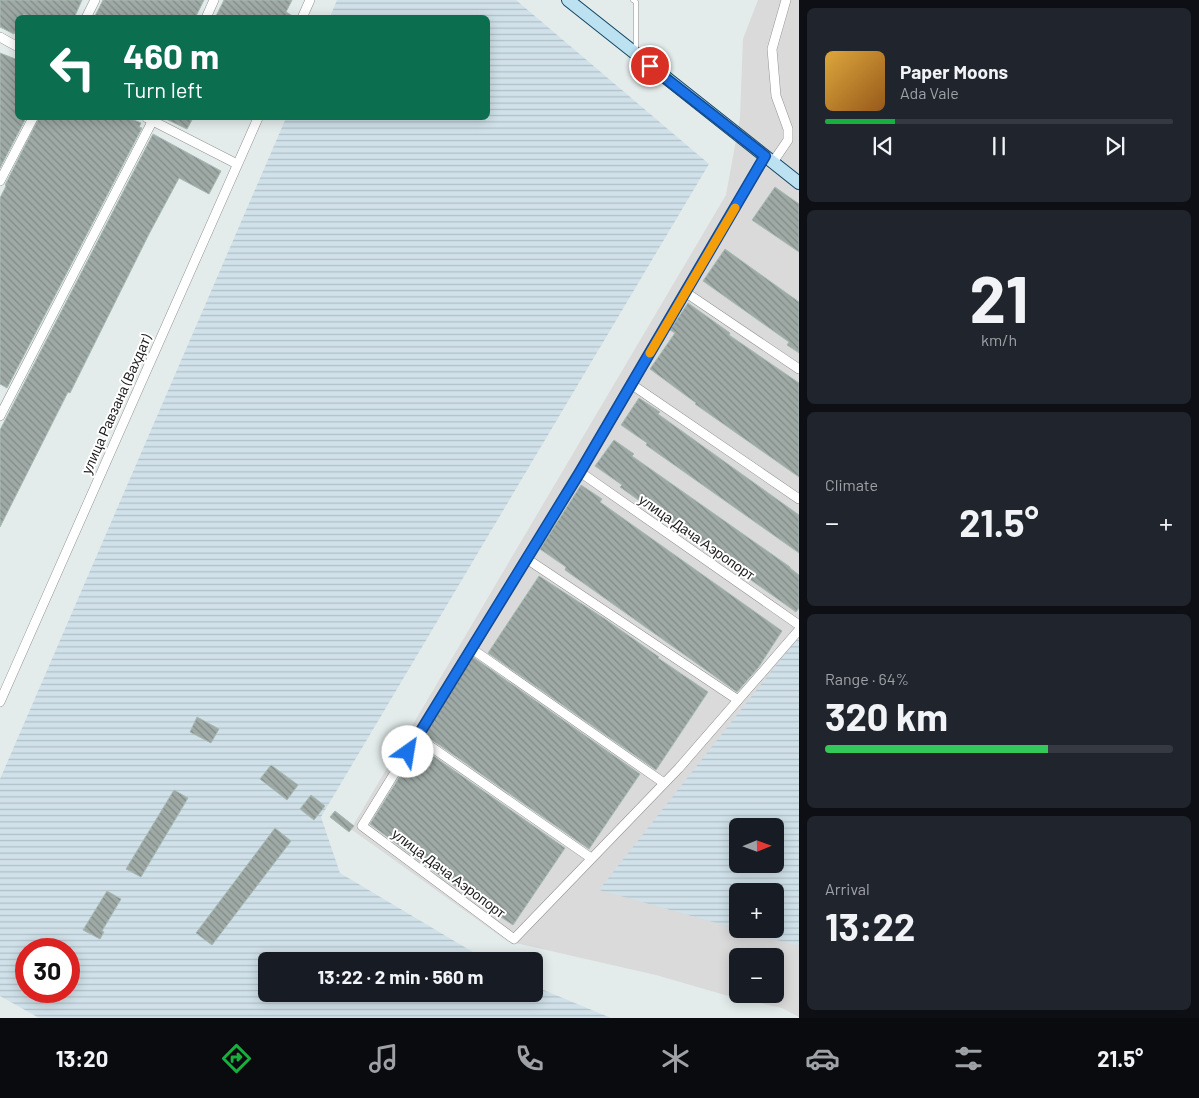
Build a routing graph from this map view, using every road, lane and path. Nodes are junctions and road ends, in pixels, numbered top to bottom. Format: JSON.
{"nodes":[{"id":1,"x":95,"y":0,"type":"edge"},
{"id":2,"x":214,"y":0,"type":"edge"},
{"id":3,"x":310,"y":0,"type":"edge"},
{"id":4,"x":568,"y":0,"type":"edge"},
{"id":5,"x":633,"y":0,"type":"edge"},
{"id":6,"x":786,"y":0,"type":"edge"},
{"id":7,"x":88,"y":15,"type":"edge"},
{"id":8,"x":207,"y":15,"type":"edge"},
{"id":9,"x":303,"y":15,"type":"edge"},
{"id":10,"x":0,"y":37,"type":"edge"},
{"id":11,"x":15,"y":45,"type":"edge"},
{"id":12,"x":636,"y":55,"type":"junction"},
{"id":13,"x":32,"y":120,"type":"edge"},
{"id":14,"x":150,"y":120,"type":"edge"},
{"id":15,"x":153,"y":120,"type":"edge"},
{"id":16,"x":257,"y":120,"type":"edge"},
{"id":17,"x":769,"y":159,"type":"junction"},
{"id":18,"x":237,"y":164,"type":"junction"},
{"id":19,"x":0,"y":181,"type":"edge"},
{"id":20,"x":799,"y":183,"type":"edge"},
{"id":21,"x":685,"y":292,"type":"junction"},
{"id":22,"x":799,"y":369,"type":"edge"},
{"id":23,"x":631,"y":384,"type":"junction"},
{"id":24,"x":0,"y":393,"type":"edge"},
{"id":25,"x":9,"y":398,"type":"junction"},
{"id":26,"x":0,"y":416,"type":"edge"},
{"id":27,"x":580,"y":472,"type":"junction"},
{"id":28,"x":799,"y":499,"type":"edge"},
{"id":29,"x":527,"y":559,"type":"junction"},
{"id":30,"x":799,"y":625,"type":"edge"},
{"id":31,"x":799,"y":630,"type":"edge"},
{"id":32,"x":472,"y":649,"type":"junction"},
{"id":33,"x":738,"y":700,"type":"junction"},
{"id":34,"x":0,"y":702,"type":"edge"},
{"id":35,"x":417,"y":737,"type":"junction"},
{"id":36,"x":664,"y":783,"type":"junction"},
{"id":37,"x":591,"y":858,"type":"junction"}],
"edges":[{"from":1,"to":7,"type":"street"},
{"from":2,"to":8,"type":"street"},
{"from":3,"to":9,"type":"street"},
{"from":4,"to":12,"type":"main road"},
{"from":5,"to":12,"type":"lane"},
{"from":6,"to":17,"type":"street","name":"улица Дача Аэропорт"},
{"from":10,"to":11,"type":"street"},
{"from":12,"to":17,"type":"main road"},
{"from":13,"to":19,"type":"street"},
{"from":14,"to":25,"type":"street"},
{"from":15,"to":18,"type":"street"},
{"from":16,"to":18,"type":"street","name":"улица Равзана (Вахдат)"},
{"from":17,"to":20,"type":"main road"},
{"from":17,"to":21,"type":"street","name":"улица Дача Аэропорт"},
{"from":18,"to":34,"type":"street","name":"улица Равзана (Вахдат)"},
{"from":21,"to":22,"type":"street"},
{"from":21,"to":23,"type":"street","name":"улица Дача Аэропорт"},
{"from":23,"to":27,"type":"street","name":"улица Дача Аэропорт"},
{"from":23,"to":28,"type":"street"},
{"from":24,"to":25,"type":"street"},
{"from":25,"to":26,"type":"street"},
{"from":27,"to":29,"type":"street","name":"улица Дача Аэропорт"},
{"from":27,"to":30,"type":"street","name":"улица Дача Аэропорт"},
{"from":29,"to":32,"type":"street","name":"улица Дача Аэропорт"},
{"from":29,"to":33,"type":"street"},
{"from":31,"to":33,"type":"street","name":"улица Дача Аэропорт"},
{"from":32,"to":35,"type":"street","name":"улица Дача Аэропорт"},
{"from":32,"to":36,"type":"street"},
{"from":33,"to":36,"type":"street","name":"улица Дача Аэропорт"},
{"from":35,"to":37,"type":"street"},
{"from":35,"to":37,"type":"street","name":"улица Дача Аэропорт"},
{"from":36,"to":37,"type":"street","name":"улица Дача Аэропорт"}]}
